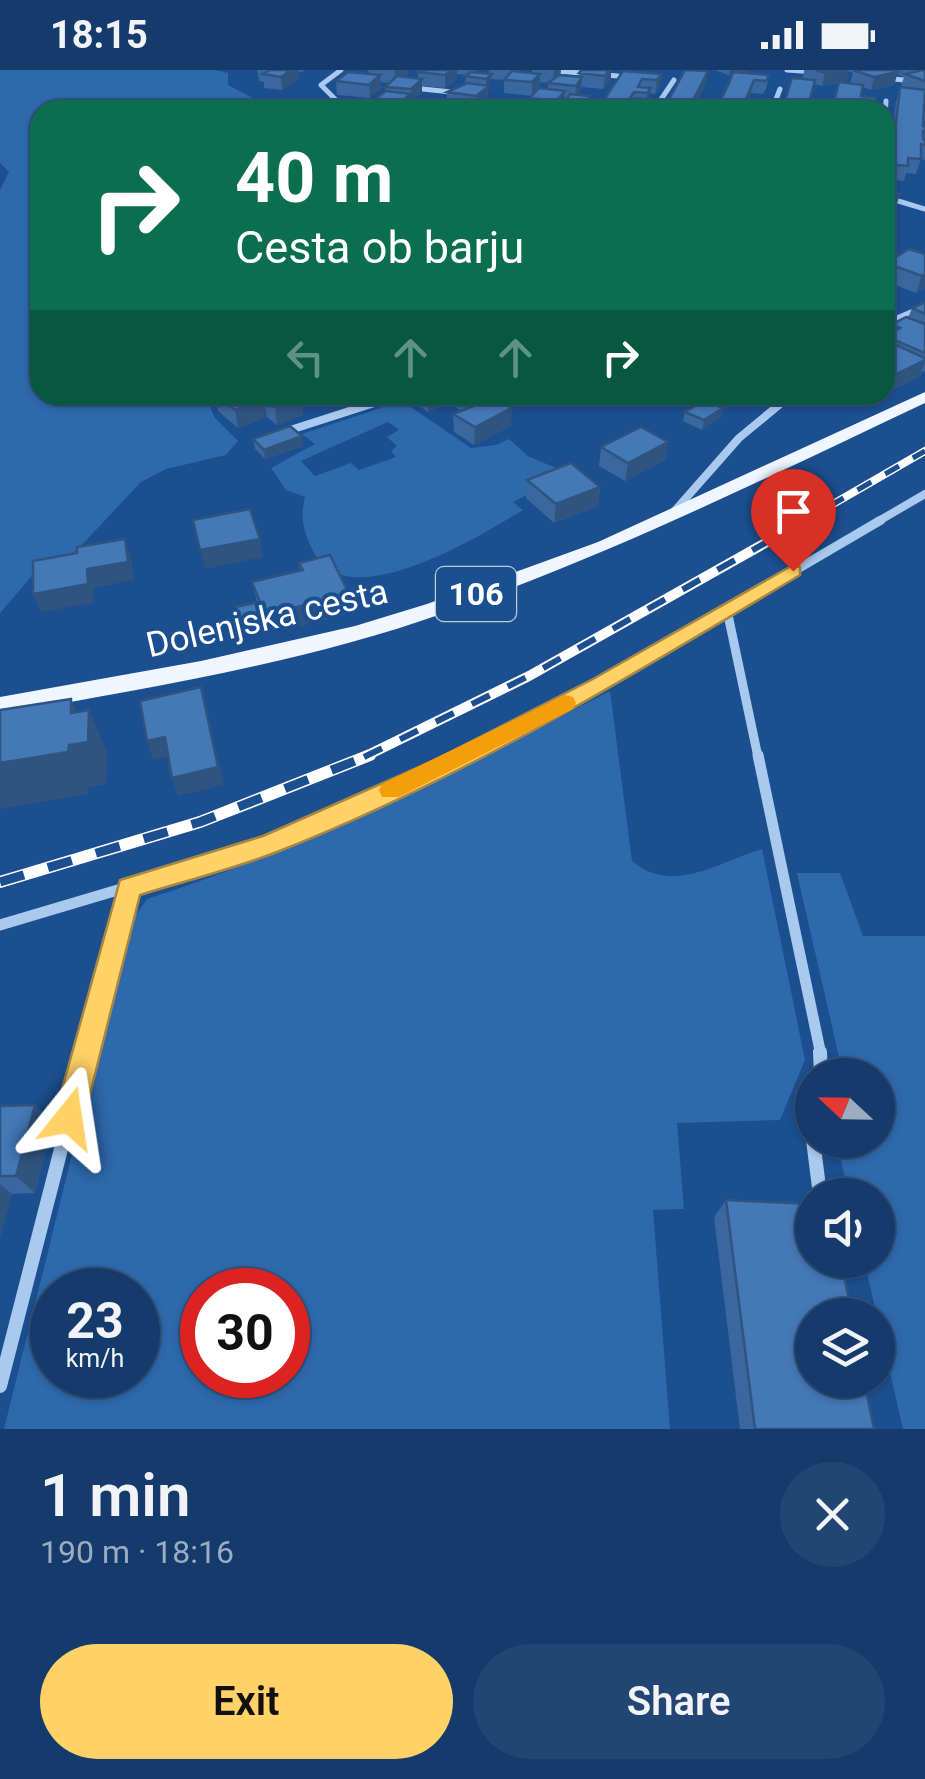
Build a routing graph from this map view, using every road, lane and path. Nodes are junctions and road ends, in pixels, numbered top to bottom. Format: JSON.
{"nodes":[{"id":1,"x":342,"y":70,"type":"edge"},
{"id":2,"x":543,"y":70,"type":"edge"},
{"id":3,"x":788,"y":70,"type":"edge"},
{"id":4,"x":827,"y":74,"type":"edge"},
{"id":5,"x":618,"y":76,"type":"edge"},
{"id":6,"x":866,"y":77,"type":"edge"},
{"id":7,"x":327,"y":80,"type":"junction"},
{"id":8,"x":674,"y":80,"type":"edge"},
{"id":9,"x":346,"y":82,"type":"edge"},
{"id":10,"x":925,"y":82,"type":"edge"},
{"id":11,"x":404,"y":88,"type":"edge"},
{"id":12,"x":780,"y":89,"type":"dead end"},
{"id":13,"x":462,"y":93,"type":"edge"},
{"id":14,"x":334,"y":100,"type":"edge"},
{"id":15,"x":661,"y":100,"type":"edge"},
{"id":16,"x":776,"y":100,"type":"edge"},
{"id":17,"x":895,"y":200,"type":"edge"},
{"id":18,"x":925,"y":209,"type":"edge"},
{"id":19,"x":925,"y":306,"type":"edge"},
{"id":20,"x":895,"y":319,"type":"edge"},
{"id":21,"x":925,"y":397,"type":"edge"},
{"id":22,"x":369,"y":405,"type":"edge"},
{"id":23,"x":779,"y":405,"type":"edge"},
{"id":24,"x":268,"y":438,"type":"edge"},
{"id":25,"x":925,"y":494,"type":"edge"},
{"id":26,"x":670,"y":516,"type":"junction"},
{"id":27,"x":727,"y":610,"type":"junction"},
{"id":28,"x":0,"y":706,"type":"edge"},
{"id":29,"x":129,"y":887,"type":"junction"},
{"id":30,"x":0,"y":925,"type":"edge"},
{"id":31,"x":822,"y":1058,"type":"edge"},
{"id":32,"x":0,"y":1386,"type":"edge"}],
"edges":[{"from":1,"to":7,"type":"street"},
{"from":2,"to":5,"type":"street"},
{"from":3,"to":4,"type":"street"},
{"from":6,"to":10,"type":"street"},
{"from":7,"to":9,"type":"street"},
{"from":7,"to":14,"type":"street"},
{"from":8,"to":15,"type":"street"},
{"from":11,"to":13,"type":"street"},
{"from":12,"to":16,"type":"street"},
{"from":17,"to":18,"type":"street"},
{"from":19,"to":20,"type":"street"},
{"from":21,"to":26,"type":"main road","name":"Dolenjska cesta","number":"106"},
{"from":22,"to":24,"type":"street"},
{"from":23,"to":26,"type":"street"},
{"from":25,"to":27,"type":"street"},
{"from":26,"to":28,"type":"main road","name":"Dolenjska cesta","number":"106"},
{"from":27,"to":29,"type":"street"},
{"from":27,"to":31,"type":"street"},
{"from":29,"to":30,"type":"street"},
{"from":29,"to":32,"type":"street"}]}
